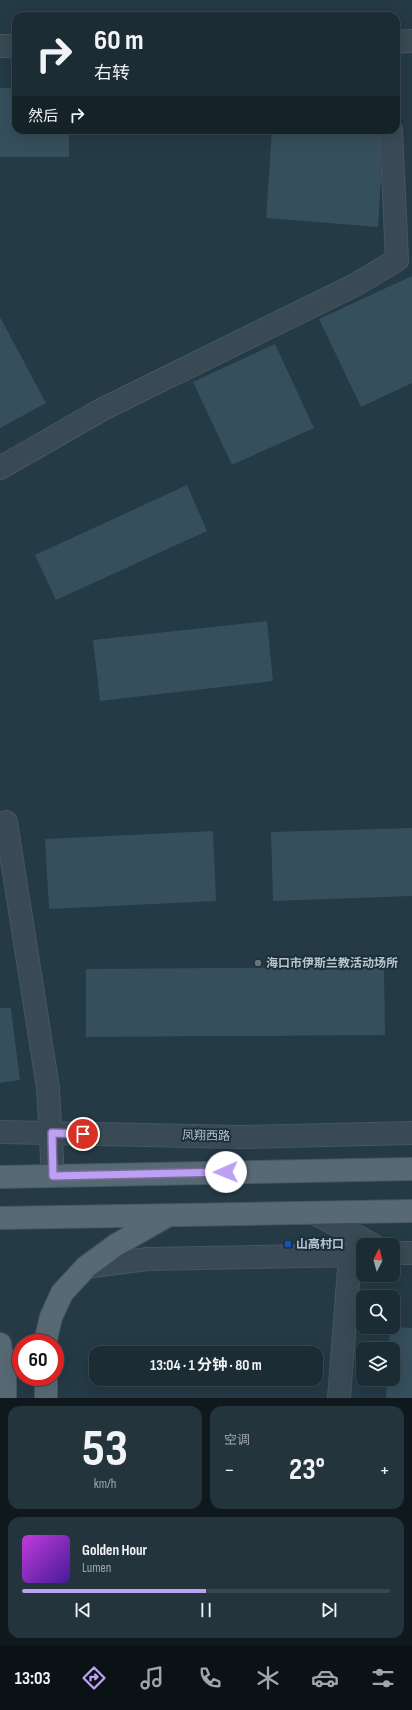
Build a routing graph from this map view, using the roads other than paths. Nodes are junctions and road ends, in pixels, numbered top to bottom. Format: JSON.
{"nodes":[{"id":1,"x":400,"y":42,"type":"edge"},
{"id":2,"x":412,"y":42,"type":"edge"},
{"id":3,"x":0,"y":46,"type":"edge"},
{"id":4,"x":12,"y":46,"type":"edge"},
{"id":5,"x":391,"y":134,"type":"edge"},
{"id":6,"x":0,"y":468,"type":"edge"},
{"id":7,"x":6,"y":822,"type":"dead end"},
{"id":8,"x":0,"y":1132,"type":"edge"},
{"id":9,"x":52,"y":1133,"type":"junction"},
{"id":10,"x":412,"y":1133,"type":"edge"},
{"id":11,"x":412,"y":1169,"type":"edge"},
{"id":12,"x":0,"y":1176,"type":"edge"},
{"id":13,"x":53,"y":1176,"type":"junction"},
{"id":14,"x":412,"y":1212,"type":"edge"},
{"id":15,"x":314,"y":1213,"type":"junction"},
{"id":16,"x":169,"y":1215,"type":"junction"},
{"id":17,"x":0,"y":1218,"type":"edge"},
{"id":18,"x":360,"y":1238,"type":"edge"},
{"id":19,"x":400,"y":1253,"type":"edge"},
{"id":20,"x":412,"y":1253,"type":"edge"},
{"id":21,"x":356,"y":1256,"type":"edge"},
{"id":22,"x":86,"y":1267,"type":"junction"},
{"id":23,"x":47,"y":1334,"type":"edge"},
{"id":24,"x":0,"y":1344,"type":"edge"},
{"id":25,"x":46,"y":1386,"type":"edge"},
{"id":26,"x":5,"y":1398,"type":"edge"},
{"id":27,"x":46,"y":1398,"type":"edge"},
{"id":28,"x":339,"y":1398,"type":"edge"}],
"edges":[{"from":1,"to":2,"type":"street"},
{"from":3,"to":4,"type":"street"},
{"from":5,"to":6,"type":"street"},
{"from":7,"to":9,"type":"street"},
{"from":8,"to":9,"type":"street","name":"凤翔西路"},
{"from":9,"to":10,"type":"street","name":"凤翔西路"},
{"from":9,"to":13,"type":"street"},
{"from":11,"to":13,"type":"main road"},
{"from":12,"to":13,"type":"main road"},
{"from":14,"to":15,"type":"main road"},
{"from":15,"to":16,"type":"main road"},
{"from":15,"to":18,"type":"street"},
{"from":16,"to":17,"type":"main road"},
{"from":16,"to":22,"type":"main road"},
{"from":19,"to":20,"type":"street"},
{"from":21,"to":22,"type":"street"},
{"from":21,"to":28,"type":"street"},
{"from":22,"to":23,"type":"main road"},
{"from":24,"to":26,"type":"main road"},
{"from":25,"to":27,"type":"main road"}]}
